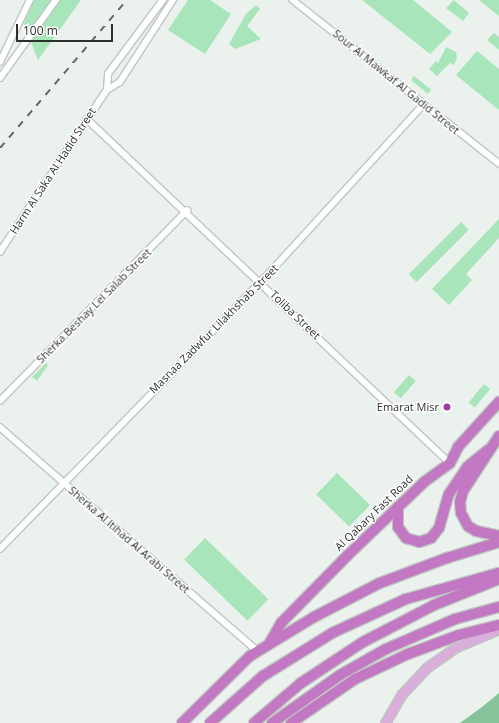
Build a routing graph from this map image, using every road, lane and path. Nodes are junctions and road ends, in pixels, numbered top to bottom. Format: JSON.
{"nodes":[{"id":1,"x":30,"y":0,"type":"edge"},
{"id":2,"x":56,"y":0,"type":"edge"},
{"id":3,"x":163,"y":0,"type":"edge"},
{"id":4,"x":173,"y":0,"type":"edge"},
{"id":5,"x":293,"y":0,"type":"edge"},
{"id":6,"x":0,"y":62,"type":"edge"},
{"id":7,"x":3,"y":70,"type":"edge"},
{"id":8,"x":0,"y":78,"type":"edge"},
{"id":9,"x":107,"y":90,"type":"junction"},
{"id":10,"x":424,"y":105,"type":"junction"},
{"id":11,"x":87,"y":119,"type":"junction"},
{"id":12,"x":499,"y":163,"type":"edge"},
{"id":13,"x":187,"y":211,"type":"junction"},
{"id":14,"x":0,"y":252,"type":"edge"},
{"id":15,"x":261,"y":282,"type":"junction"},
{"id":16,"x":0,"y":401,"type":"edge"},
{"id":17,"x":499,"y":402,"type":"edge"},
{"id":18,"x":0,"y":427,"type":"edge"},
{"id":19,"x":499,"y":436,"type":"edge"},
{"id":20,"x":489,"y":449,"type":"junction"},
{"id":21,"x":450,"y":463,"type":"junction"},
{"id":22,"x":64,"y":484,"type":"junction"},
{"id":23,"x":398,"y":507,"type":"junction"},
{"id":24,"x":499,"y":536,"type":"edge"},
{"id":25,"x":499,"y":542,"type":"edge"},
{"id":26,"x":0,"y":549,"type":"edge"},
{"id":27,"x":499,"y":573,"type":"edge"},
{"id":28,"x":499,"y":579,"type":"edge"},
{"id":29,"x":499,"y":607,"type":"edge"},
{"id":30,"x":499,"y":625,"type":"edge"},
{"id":31,"x":499,"y":629,"type":"edge"},
{"id":32,"x":269,"y":644,"type":"junction"},
{"id":33,"x":258,"y":651,"type":"junction"},
{"id":34,"x":182,"y":723,"type":"edge"},
{"id":35,"x":210,"y":723,"type":"edge"},
{"id":36,"x":254,"y":723,"type":"edge"},
{"id":37,"x":272,"y":723,"type":"edge"},
{"id":38,"x":291,"y":723,"type":"edge"},
{"id":39,"x":386,"y":723,"type":"edge"}],
"edges":[{"from":1,"to":6,"type":"street"},
{"from":2,"to":7,"type":"street"},
{"from":3,"to":9,"type":"street","name":"Harm Al Saka Al Hadid Street"},
{"from":4,"to":9,"type":"street","name":"Harm Al Saka Al Hadid Street"},
{"from":5,"to":10,"type":"street","name":"Sour Al Mawkaf Al Gadid Street"},
{"from":7,"to":8,"type":"street"},
{"from":9,"to":11,"type":"street","name":"Harm Al Saka Al Hadid Street"},
{"from":10,"to":12,"type":"street","name":"Sour Al Mawkaf Al Gadid Street"},
{"from":10,"to":15,"type":"street","name":"Masnaa Zadwfur Lilakhshab Street"},
{"from":11,"to":13,"type":"street","name":"Toliba Street"},
{"from":11,"to":14,"type":"street","name":"Harm Al Saka Al Hadid Street"},
{"from":13,"to":15,"type":"street","name":"Toliba Street"},
{"from":13,"to":16,"type":"street","name":"Sherka Beshay Lel Salab Street"},
{"from":15,"to":21,"type":"street","name":"Toliba Street"},
{"from":15,"to":22,"type":"street","name":"Masnaa Zadwfur Lilakhshab Street"},
{"from":17,"to":21,"type":"highway","name":"Al Qabary Fast Road"},
{"from":18,"to":22,"type":"street","name":"Sherka Al Itihad Al Arabi Street"},
{"from":19,"to":20,"type":"highway"},
{"from":20,"to":23,"type":"highway"},
{"from":20,"to":24,"type":"highway"},
{"from":21,"to":23,"type":"highway","name":"Al Qabary Fast Road"},
{"from":22,"to":26,"type":"street","name":"Masnaa Zadwfur Lilakhshab Street"},
{"from":22,"to":33,"type":"street","name":"Sherka Al Itihad Al Arabi Street"},
{"from":23,"to":32,"type":"highway","name":"Al Qabary Fast Road"},
{"from":25,"to":32,"type":"highway"},
{"from":27,"to":35,"type":"highway"},
{"from":28,"to":36,"type":"highway"},
{"from":29,"to":37,"type":"highway"},
{"from":30,"to":38,"type":"highway"},
{"from":31,"to":39,"type":"main road"},
{"from":32,"to":33,"type":"highway"},
{"from":33,"to":34,"type":"highway"}]}
